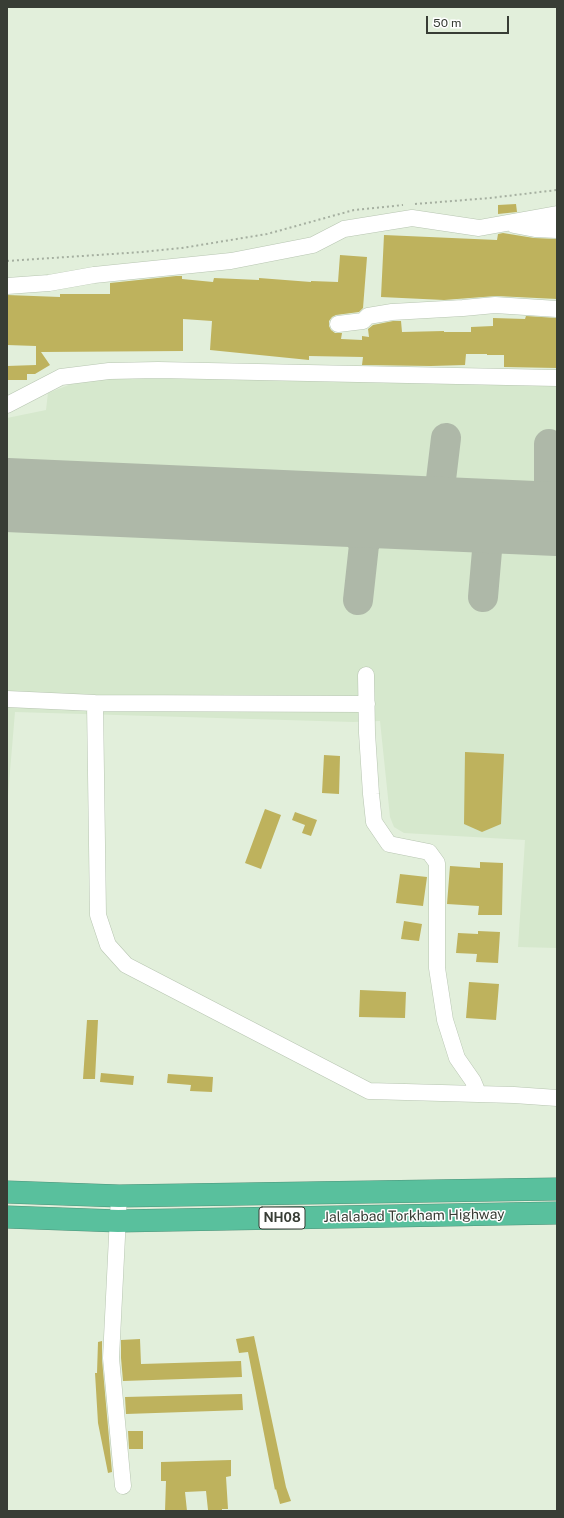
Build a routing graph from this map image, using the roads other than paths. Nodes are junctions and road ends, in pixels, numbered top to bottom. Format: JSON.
{"nodes":[{"id":1,"x":557,"y":214,"type":"edge"},
{"id":2,"x":503,"y":223,"type":"junction"},
{"id":3,"x":557,"y":230,"type":"edge"},
{"id":4,"x":7,"y":286,"type":"edge"},
{"id":5,"x":557,"y":309,"type":"edge"},
{"id":6,"x":338,"y":324,"type":"dead end"},
{"id":7,"x":557,"y":378,"type":"edge"},
{"id":8,"x":7,"y":405,"type":"edge"},
{"id":9,"x":366,"y":676,"type":"dead end"},
{"id":10,"x":7,"y":699,"type":"edge"},
{"id":11,"x":95,"y":703,"type":"junction"},
{"id":12,"x":367,"y":704,"type":"junction"},
{"id":13,"x":478,"y":1093,"type":"junction"},
{"id":14,"x":557,"y":1098,"type":"edge"},
{"id":15,"x":557,"y":1189,"type":"edge"},
{"id":16,"x":7,"y":1192,"type":"edge"},
{"id":17,"x":119,"y":1196,"type":"junction"},
{"id":18,"x":557,"y":1214,"type":"edge"},
{"id":19,"x":7,"y":1217,"type":"edge"},
{"id":20,"x":118,"y":1221,"type":"junction"},
{"id":21,"x":124,"y":1486,"type":"dead end"}],
"edges":[{"from":1,"to":2,"type":"street"},
{"from":2,"to":3,"type":"street"},
{"from":2,"to":4,"type":"street"},
{"from":5,"to":6,"type":"street"},
{"from":7,"to":8,"type":"street"},
{"from":9,"to":12,"type":"street"},
{"from":10,"to":11,"type":"street"},
{"from":11,"to":12,"type":"street"},
{"from":11,"to":13,"type":"street"},
{"from":12,"to":13,"type":"street"},
{"from":13,"to":14,"type":"street"},
{"from":15,"to":17,"type":"highway","number":"NH08"},
{"from":16,"to":17,"type":"highway","number":"NH08"},
{"from":17,"to":20,"type":"street"},
{"from":18,"to":20,"type":"highway","name":"Jalalabad Torkham Highway","number":"NH08"},
{"from":19,"to":20,"type":"highway","name":"Jalalabad Torkham Highway","number":"NH08"},
{"from":20,"to":21,"type":"street"}]}
